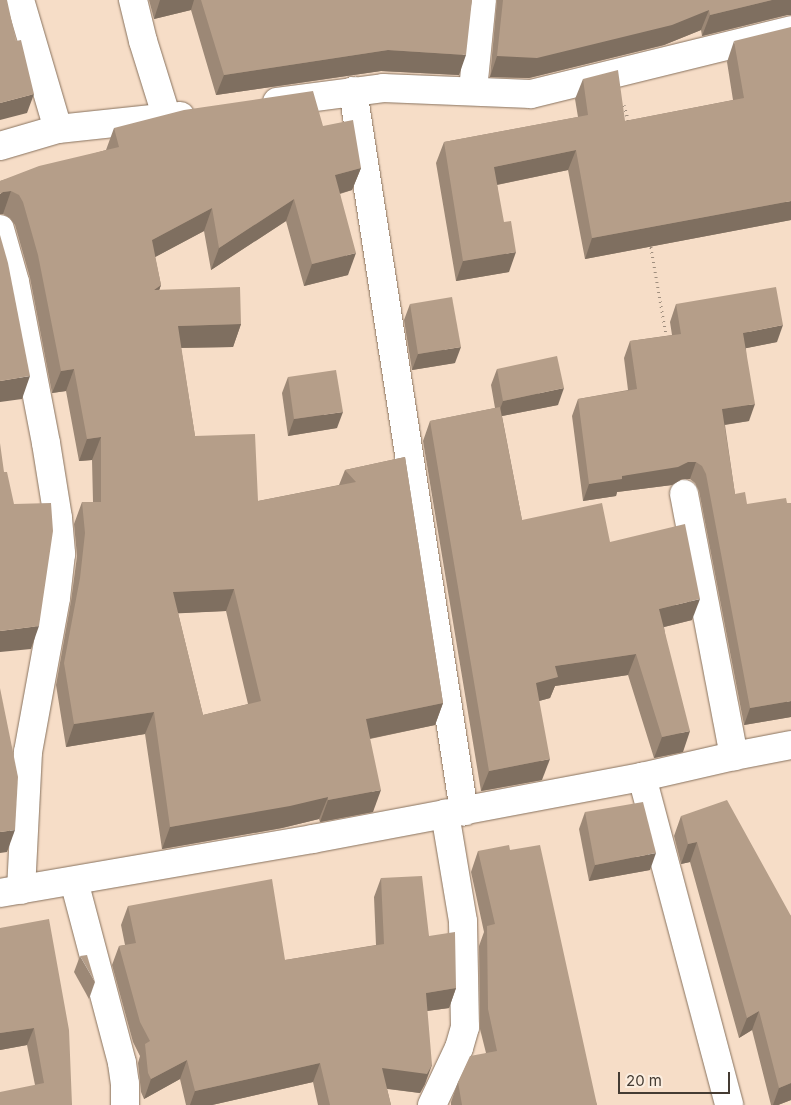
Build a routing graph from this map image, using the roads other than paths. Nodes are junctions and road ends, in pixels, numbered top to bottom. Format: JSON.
{"nodes":[{"id":1,"x":20,"y":0,"type":"edge"},
{"id":2,"x":134,"y":0,"type":"edge"},
{"id":3,"x":482,"y":0,"type":"edge"},
{"id":4,"x":791,"y":30,"type":"edge"},
{"id":5,"x":473,"y":90,"type":"junction"},
{"id":6,"x":353,"y":91,"type":"junction"},
{"id":7,"x":251,"y":106,"type":"edge"},
{"id":8,"x":204,"y":113,"type":"edge"},
{"id":9,"x":167,"y":118,"type":"junction"},
{"id":10,"x":58,"y":129,"type":"junction"},
{"id":11,"x":0,"y":146,"type":"edge"},
{"id":12,"x":0,"y":229,"type":"edge"},
{"id":13,"x":684,"y":494,"type":"dead end"},
{"id":14,"x":791,"y":745,"type":"edge"},
{"id":15,"x":734,"y":756,"type":"junction"},
{"id":16,"x":642,"y":777,"type":"junction"},
{"id":17,"x":455,"y":812,"type":"junction"},
{"id":18,"x":74,"y":881,"type":"junction"},
{"id":19,"x":10,"y":892,"type":"edge"},
{"id":20,"x":125,"y":1105,"type":"edge"},
{"id":21,"x":432,"y":1105,"type":"edge"},
{"id":22,"x":729,"y":1105,"type":"edge"}],
"edges":[{"from":1,"to":10,"type":"street"},
{"from":2,"to":9,"type":"street"},
{"from":3,"to":5,"type":"street"},
{"from":4,"to":5,"type":"street"},
{"from":5,"to":6,"type":"street"},
{"from":6,"to":7,"type":"street"},
{"from":6,"to":17,"type":"street"},
{"from":8,"to":9,"type":"street"},
{"from":9,"to":10,"type":"street"},
{"from":10,"to":11,"type":"street"},
{"from":12,"to":19,"type":"street"},
{"from":13,"to":15,"type":"street"},
{"from":14,"to":15,"type":"street"},
{"from":15,"to":16,"type":"street"},
{"from":16,"to":17,"type":"street"},
{"from":16,"to":22,"type":"street"},
{"from":17,"to":18,"type":"street"},
{"from":17,"to":21,"type":"street"},
{"from":18,"to":19,"type":"street"},
{"from":18,"to":20,"type":"street"}]}
